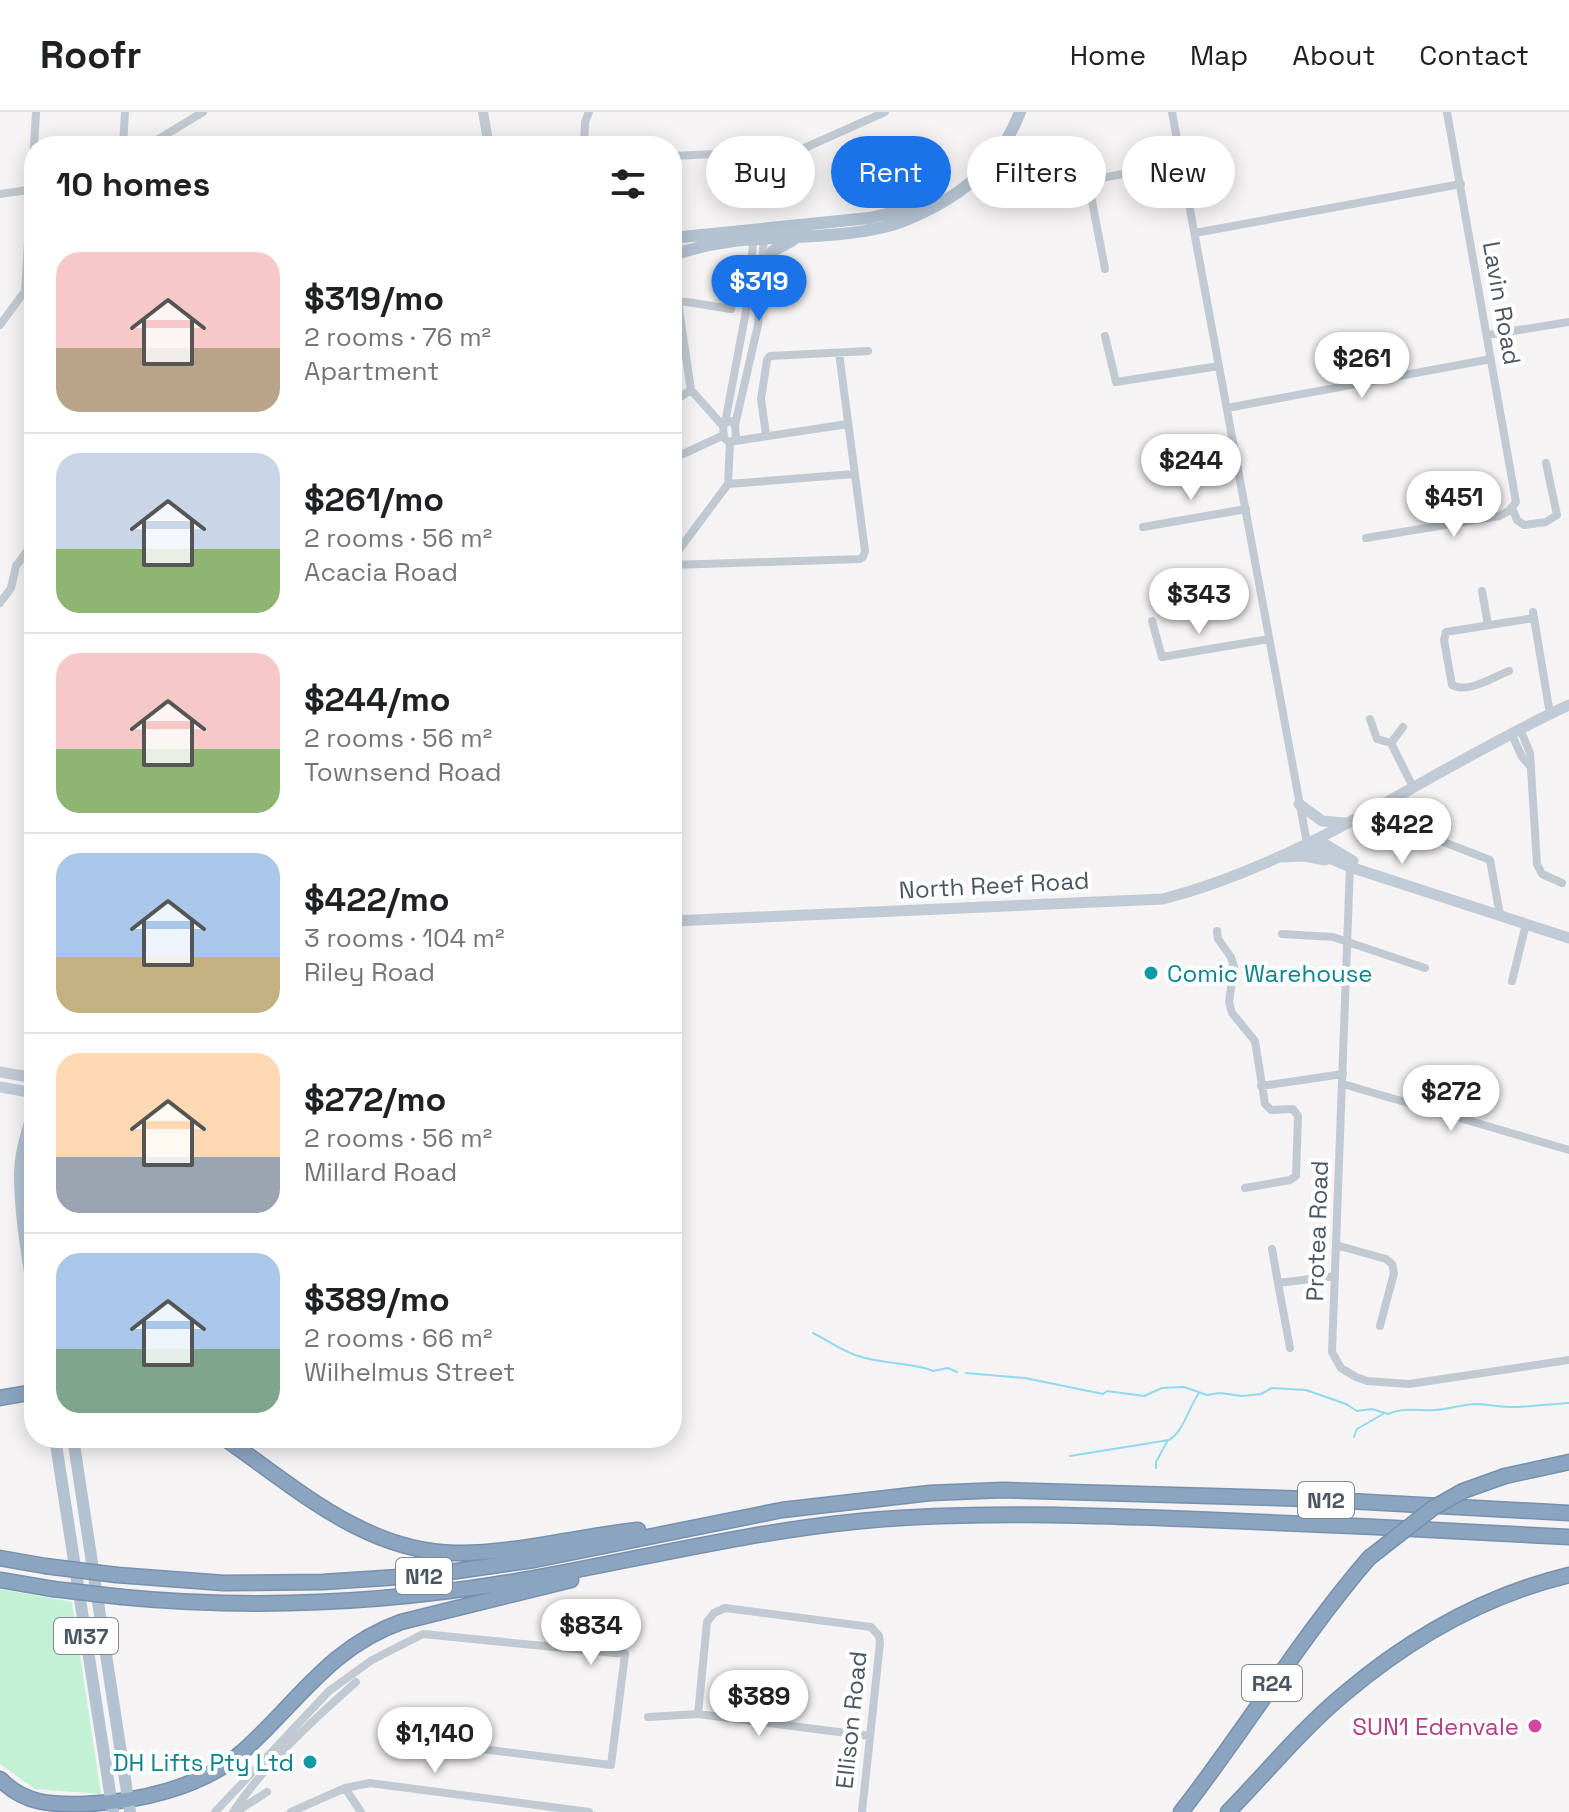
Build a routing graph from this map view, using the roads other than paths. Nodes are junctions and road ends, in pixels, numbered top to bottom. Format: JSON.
{"nodes":[{"id":1,"x":36,"y":112,"type":"edge"},
{"id":2,"x":125,"y":112,"type":"edge"},
{"id":3,"x":203,"y":112,"type":"edge"},
{"id":4,"x":483,"y":112,"type":"edge"},
{"id":5,"x":589,"y":112,"type":"edge"},
{"id":6,"x":885,"y":112,"type":"edge"},
{"id":7,"x":1012,"y":112,"type":"edge"},
{"id":8,"x":1020,"y":112,"type":"edge"},
{"id":9,"x":1172,"y":112,"type":"edge"},
{"id":10,"x":1447,"y":112,"type":"edge"},
{"id":11,"x":35,"y":136,"type":"edge"},
{"id":12,"x":124,"y":136,"type":"edge"},
{"id":13,"x":163,"y":136,"type":"edge"},
{"id":14,"x":487,"y":136,"type":"edge"},
{"id":15,"x":584,"y":136,"type":"edge"},
{"id":16,"x":1176,"y":136,"type":"edge"},
{"id":17,"x":682,"y":156,"type":"edge"},
{"id":18,"x":1461,"y":184,"type":"junction"},
{"id":19,"x":24,"y":190,"type":"edge"},
{"id":20,"x":0,"y":194,"type":"edge"},
{"id":21,"x":1093,"y":208,"type":"edge"},
{"id":22,"x":1190,"y":208,"type":"edge"},
{"id":23,"x":1195,"y":233,"type":"junction"},
{"id":24,"x":759,"y":234,"type":"junction"},
{"id":25,"x":820,"y":234,"type":"junction"},
{"id":26,"x":682,"y":238,"type":"edge"},
{"id":27,"x":682,"y":253,"type":"edge"},
{"id":28,"x":763,"y":268,"type":"junction"},
{"id":29,"x":1105,"y":269,"type":"dead end"},
{"id":30,"x":24,"y":299,"type":"edge"},
{"id":31,"x":682,"y":303,"type":"edge"},
{"id":32,"x":731,"y":309,"type":"dead end"},
{"id":33,"x":1569,"y":322,"type":"edge"},
{"id":34,"x":0,"y":325,"type":"edge"},
{"id":35,"x":1488,"y":335,"type":"junction"},
{"id":36,"x":1105,"y":336,"type":"dead end"},
{"id":37,"x":682,"y":340,"type":"edge"},
{"id":38,"x":868,"y":351,"type":"dead end"},
{"id":39,"x":839,"y":353,"type":"junction"},
{"id":40,"x":1491,"y":359,"type":"junction"},
{"id":41,"x":1219,"y":366,"type":"junction"},
{"id":42,"x":731,"y":382,"type":"junction"},
{"id":43,"x":745,"y":385,"type":"junction"},
{"id":44,"x":691,"y":390,"type":"junction"},
{"id":45,"x":682,"y":396,"type":"edge"},
{"id":46,"x":1227,"y":408,"type":"junction"},
{"id":47,"x":848,"y":424,"type":"junction"},
{"id":48,"x":735,"y":425,"type":"junction"},
{"id":49,"x":724,"y":428,"type":"junction"},
{"id":50,"x":766,"y":435,"type":"junction"},
{"id":51,"x":733,"y":442,"type":"junction"},
{"id":52,"x":682,"y":453,"type":"edge"},
{"id":53,"x":1546,"y":463,"type":"dead end"},
{"id":54,"x":854,"y":474,"type":"junction"},
{"id":55,"x":728,"y":484,"type":"junction"},
{"id":56,"x":1514,"y":505,"type":"junction"},
{"id":57,"x":1246,"y":509,"type":"junction"},
{"id":58,"x":1143,"y":527,"type":"dead end"},
{"id":59,"x":1366,"y":538,"type":"dead end"},
{"id":60,"x":682,"y":546,"type":"edge"},
{"id":61,"x":24,"y":555,"type":"edge"},
{"id":62,"x":682,"y":565,"type":"edge"},
{"id":63,"x":1482,"y":591,"type":"dead end"},
{"id":64,"x":0,"y":603,"type":"edge"},
{"id":65,"x":1152,"y":621,"type":"dead end"},
{"id":66,"x":1488,"y":625,"type":"junction"},
{"id":67,"x":1269,"y":639,"type":"junction"},
{"id":68,"x":1509,"y":671,"type":"dead end"},
{"id":69,"x":1569,"y":705,"type":"edge"},
{"id":70,"x":1550,"y":714,"type":"junction"},
{"id":71,"x":1370,"y":719,"type":"dead end"},
{"id":72,"x":1403,"y":727,"type":"dead end"},
{"id":73,"x":1516,"y":731,"type":"junction"},
{"id":74,"x":1391,"y":743,"type":"junction"},
{"id":75,"x":1413,"y":787,"type":"junction"},
{"id":76,"x":1300,"y":810,"type":"junction"},
{"id":77,"x":1345,"y":823,"type":"junction"},
{"id":78,"x":1402,"y":826,"type":"dead end"},
{"id":79,"x":1312,"y":841,"type":"junction"},
{"id":80,"x":1278,"y":857,"type":"junction"},
{"id":81,"x":1336,"y":862,"type":"junction"},
{"id":82,"x":1350,"y":864,"type":"junction"},
{"id":83,"x":1562,"y":883,"type":"dead end"},
{"id":84,"x":1500,"y":915,"type":"junction"},
{"id":85,"x":682,"y":921,"type":"edge"},
{"id":86,"x":1526,"y":924,"type":"junction"},
{"id":87,"x":1217,"y":931,"type":"dead end"},
{"id":88,"x":1282,"y":934,"type":"dead end"},
{"id":89,"x":1569,"y":938,"type":"edge"},
{"id":90,"x":1347,"y":941,"type":"junction"},
{"id":91,"x":1425,"y":968,"type":"dead end"},
{"id":92,"x":1512,"y":981,"type":"dead end"},
{"id":93,"x":0,"y":1072,"type":"edge"},
{"id":94,"x":1343,"y":1074,"type":"junction"},
{"id":95,"x":24,"y":1076,"type":"edge"},
{"id":96,"x":1343,"y":1084,"type":"junction"},
{"id":97,"x":1261,"y":1086,"type":"junction"},
{"id":98,"x":0,"y":1087,"type":"edge"},
{"id":99,"x":24,"y":1091,"type":"edge"},
{"id":100,"x":24,"y":1148,"type":"edge"},
{"id":101,"x":1569,"y":1150,"type":"edge"},
{"id":102,"x":1245,"y":1188,"type":"dead end"},
{"id":103,"x":24,"y":1230,"type":"edge"},
{"id":104,"x":1336,"y":1245,"type":"junction"},
{"id":105,"x":1272,"y":1249,"type":"dead end"},
{"id":106,"x":1335,"y":1276,"type":"junction"},
{"id":107,"x":1278,"y":1283,"type":"junction"},
{"id":108,"x":1380,"y":1326,"type":"dead end"},
{"id":109,"x":1290,"y":1348,"type":"dead end"},
{"id":110,"x":1569,"y":1360,"type":"edge"},
{"id":111,"x":24,"y":1394,"type":"edge"},
{"id":112,"x":0,"y":1398,"type":"edge"},
{"id":113,"x":57,"y":1448,"type":"edge"},
{"id":114,"x":75,"y":1448,"type":"edge"},
{"id":115,"x":239,"y":1448,"type":"edge"},
{"id":116,"x":1569,"y":1462,"type":"edge"},
{"id":117,"x":1569,"y":1513,"type":"edge"},
{"id":118,"x":726,"y":1519,"type":"junction"},
{"id":119,"x":1569,"y":1537,"type":"edge"},
{"id":120,"x":695,"y":1547,"type":"junction"},
{"id":121,"x":0,"y":1558,"type":"edge"},
{"id":122,"x":1569,"y":1575,"type":"edge"},
{"id":123,"x":0,"y":1580,"type":"edge"},
{"id":124,"x":356,"y":1682,"type":"dead end"},
{"id":125,"x":698,"y":1714,"type":"junction"},
{"id":126,"x":648,"y":1717,"type":"dead end"},
{"id":127,"x":870,"y":1736,"type":"junction"},
{"id":128,"x":473,"y":1748,"type":"dead end"},
{"id":129,"x":0,"y":1779,"type":"edge"},
{"id":130,"x":345,"y":1788,"type":"junction"},
{"id":131,"x":267,"y":1792,"type":"dead end"},
{"id":132,"x":56,"y":1804,"type":"junction"},
{"id":133,"x":129,"y":1806,"type":"edge"},
{"id":134,"x":112,"y":1807,"type":"edge"},
{"id":135,"x":87,"y":1812,"type":"edge"},
{"id":136,"x":215,"y":1812,"type":"edge"},
{"id":137,"x":234,"y":1812,"type":"edge"},
{"id":138,"x":291,"y":1812,"type":"edge"},
{"id":139,"x":361,"y":1812,"type":"edge"},
{"id":140,"x":589,"y":1812,"type":"edge"},
{"id":141,"x":862,"y":1812,"type":"edge"},
{"id":142,"x":1181,"y":1812,"type":"edge"},
{"id":143,"x":1228,"y":1812,"type":"edge"}],
"edges":[{"from":1,"to":11,"type":"street"},
{"from":2,"to":12,"type":"street"},
{"from":3,"to":13,"type":"street"},
{"from":4,"to":14,"type":"street"},
{"from":5,"to":15,"type":"street"},
{"from":6,"to":17,"type":"street"},
{"from":7,"to":24,"type":"main road"},
{"from":8,"to":25,"type":"main road"},
{"from":9,"to":16,"type":"street"},
{"from":10,"to":18,"type":"street","name":"Lavin Road"},
{"from":18,"to":23,"type":"street"},
{"from":18,"to":35,"type":"street","name":"Lavin Road"},
{"from":19,"to":20,"type":"street"},
{"from":21,"to":29,"type":"street"},
{"from":22,"to":23,"type":"street"},
{"from":23,"to":41,"type":"street"},
{"from":24,"to":25,"type":"main road"},
{"from":24,"to":26,"type":"main road"},
{"from":24,"to":27,"type":"main road"},
{"from":24,"to":28,"type":"street"},
{"from":24,"to":42,"type":"street"},
{"from":25,"to":28,"type":"main road"},
{"from":28,"to":43,"type":"street"},
{"from":30,"to":34,"type":"street"},
{"from":31,"to":32,"type":"street"},
{"from":33,"to":35,"type":"street"},
{"from":35,"to":40,"type":"street","name":"Lavin Road"},
{"from":36,"to":41,"type":"street"},
{"from":37,"to":44,"type":"street"},
{"from":38,"to":39,"type":"street"},
{"from":39,"to":47,"type":"street"},
{"from":39,"to":50,"type":"street"},
{"from":40,"to":46,"type":"street"},
{"from":40,"to":56,"type":"street","name":"Lavin Road"},
{"from":41,"to":46,"type":"street"},
{"from":42,"to":43,"type":"street"},
{"from":42,"to":49,"type":"street"},
{"from":43,"to":48,"type":"street"},
{"from":44,"to":45,"type":"street"},
{"from":44,"to":49,"type":"street"},
{"from":46,"to":57,"type":"street"},
{"from":47,"to":50,"type":"street"},
{"from":47,"to":54,"type":"street"},
{"from":48,"to":49,"type":"street"},
{"from":48,"to":51,"type":"street"},
{"from":49,"to":51,"type":"street"},
{"from":49,"to":52,"type":"street"},
{"from":50,"to":51,"type":"street"},
{"from":51,"to":55,"type":"street"},
{"from":53,"to":56,"type":"street"},
{"from":54,"to":55,"type":"street"},
{"from":54,"to":62,"type":"street"},
{"from":55,"to":60,"type":"street"},
{"from":56,"to":59,"type":"street"},
{"from":57,"to":58,"type":"street"},
{"from":57,"to":67,"type":"street"},
{"from":61,"to":64,"type":"street"},
{"from":63,"to":66,"type":"street"},
{"from":65,"to":67,"type":"street"},
{"from":66,"to":68,"type":"street"},
{"from":66,"to":70,"type":"street"},
{"from":67,"to":76,"type":"street"},
{"from":69,"to":70,"type":"main road","name":"North Reef Road"},
{"from":70,"to":73,"type":"main road","name":"North Reef Road"},
{"from":71,"to":74,"type":"street"},
{"from":72,"to":74,"type":"street"},
{"from":73,"to":75,"type":"main road","name":"North Reef Road"},
{"from":73,"to":83,"type":"street"},
{"from":74,"to":75,"type":"street"},
{"from":75,"to":77,"type":"main road","name":"North Reef Road"},
{"from":76,"to":77,"type":"main road"},
{"from":76,"to":79,"type":"street"},
{"from":77,"to":79,"type":"main road","name":"North Reef Road"},
{"from":78,"to":84,"type":"street"},
{"from":79,"to":80,"type":"main road","name":"North Reef Road"},
{"from":79,"to":81,"type":"main road"},
{"from":79,"to":82,"type":"main road"},
{"from":80,"to":81,"type":"main road"},
{"from":80,"to":85,"type":"main road","name":"North Reef Road"},
{"from":81,"to":82,"type":"main road"},
{"from":82,"to":84,"type":"main road"},
{"from":82,"to":90,"type":"street","name":"Protea Road"},
{"from":84,"to":86,"type":"main road"},
{"from":86,"to":89,"type":"main road"},
{"from":86,"to":92,"type":"street"},
{"from":87,"to":97,"type":"street"},
{"from":88,"to":90,"type":"street"},
{"from":90,"to":91,"type":"street"},
{"from":90,"to":94,"type":"street","name":"Protea Road"},
{"from":93,"to":95,"type":"main road"},
{"from":94,"to":96,"type":"street","name":"Protea Road"},
{"from":94,"to":97,"type":"street"},
{"from":96,"to":101,"type":"street"},
{"from":96,"to":104,"type":"street","name":"Protea Road"},
{"from":97,"to":102,"type":"street"},
{"from":98,"to":99,"type":"main road"},
{"from":100,"to":103,"type":"main road"},
{"from":104,"to":106,"type":"street","name":"Protea Road"},
{"from":104,"to":108,"type":"street"},
{"from":105,"to":107,"type":"street"},
{"from":106,"to":107,"type":"street"},
{"from":106,"to":110,"type":"street","name":"Protea Road"},
{"from":107,"to":109,"type":"street"},
{"from":111,"to":112,"type":"highway"},
{"from":113,"to":134,"type":"main road","number":"M37"},
{"from":114,"to":133,"type":"main road","number":"M37"},
{"from":115,"to":118,"type":"highway"},
{"from":116,"to":142,"type":"highway","number":"R24","bridge":true},
{"from":117,"to":118,"type":"highway","number":"N12"},
{"from":118,"to":121,"type":"highway","number":"N12","bridge":true},
{"from":119,"to":120,"type":"highway","number":"N12"},
{"from":120,"to":123,"type":"highway","number":"N12","bridge":true},
{"from":120,"to":133,"type":"highway"},
{"from":122,"to":143,"type":"highway","number":"R24"},
{"from":124,"to":137,"type":"street"},
{"from":125,"to":126,"type":"street"},
{"from":125,"to":127,"type":"street"},
{"from":125,"to":127,"type":"street","name":"Ellison Road"},
{"from":127,"to":141,"type":"street","name":"Ellison Road"},
{"from":128,"to":136,"type":"street"},
{"from":129,"to":132,"type":"highway"},
{"from":130,"to":138,"type":"street"},
{"from":130,"to":139,"type":"street"},
{"from":130,"to":140,"type":"street"},
{"from":131,"to":137,"type":"street"},
{"from":132,"to":134,"type":"highway"},
{"from":132,"to":135,"type":"highway"},
{"from":133,"to":134,"type":"highway"}]}
